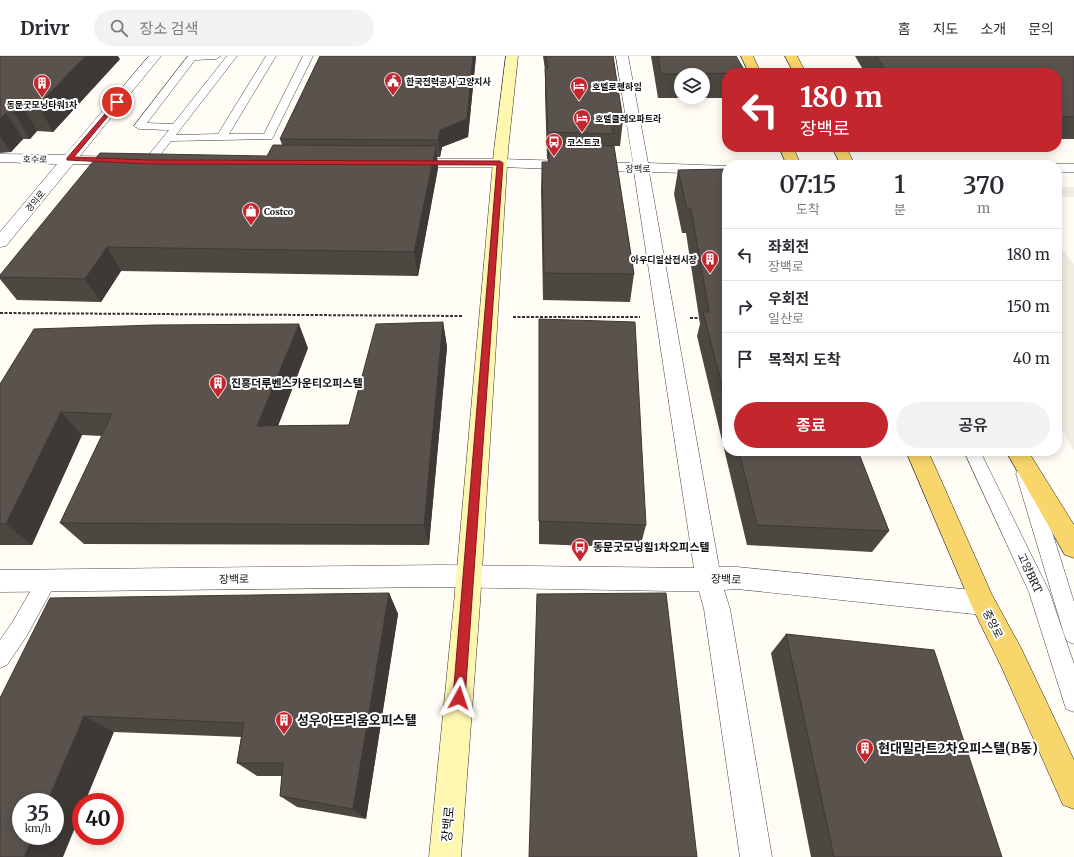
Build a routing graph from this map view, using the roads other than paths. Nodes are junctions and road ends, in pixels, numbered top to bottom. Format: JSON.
{"nodes":[{"id":1,"x":155,"y":56,"type":"edge"},
{"id":2,"x":216,"y":56,"type":"edge"},
{"id":3,"x":232,"y":56,"type":"edge"},
{"id":4,"x":271,"y":56,"type":"edge"},
{"id":5,"x":308,"y":56,"type":"edge"},
{"id":6,"x":512,"y":56,"type":"edge"},
{"id":7,"x":622,"y":56,"type":"edge"},
{"id":8,"x":748,"y":56,"type":"edge"},
{"id":9,"x":791,"y":56,"type":"edge"},
{"id":10,"x":753,"y":68,"type":"edge"},
{"id":11,"x":797,"y":68,"type":"edge"},
{"id":12,"x":177,"y":127,"type":"junction"},
{"id":13,"x":222,"y":137,"type":"junction"},
{"id":14,"x":169,"y":138,"type":"junction"},
{"id":15,"x":0,"y":158,"type":"edge"},
{"id":16,"x":70,"y":159,"type":"junction"},
{"id":17,"x":149,"y":162,"type":"junction"},
{"id":18,"x":164,"y":162,"type":"edge"},
{"id":19,"x":395,"y":163,"type":"edge"},
{"id":20,"x":500,"y":163,"type":"junction"},
{"id":21,"x":641,"y":168,"type":"junction"},
{"id":22,"x":1062,"y":168,"type":"edge"},
{"id":23,"x":1074,"y":168,"type":"edge"},
{"id":24,"x":722,"y":170,"type":"edge"},
{"id":25,"x":0,"y":242,"type":"edge"},
{"id":26,"x":919,"y":456,"type":"edge"},
{"id":27,"x":974,"y":456,"type":"edge"},
{"id":28,"x":1020,"y":456,"type":"edge"},
{"id":29,"x":1021,"y":456,"type":"edge"},
{"id":30,"x":1074,"y":547,"type":"edge"},
{"id":31,"x":468,"y":576,"type":"junction"},
{"id":32,"x":708,"y":578,"type":"junction"},
{"id":33,"x":0,"y":581,"type":"edge"},
{"id":34,"x":46,"y":582,"type":"junction"},
{"id":35,"x":982,"y":603,"type":"junction"},
{"id":36,"x":1074,"y":634,"type":"edge"},
{"id":37,"x":0,"y":658,"type":"edge"},
{"id":38,"x":1074,"y":701,"type":"edge"},
{"id":39,"x":1074,"y":794,"type":"edge"},
{"id":40,"x":445,"y":857,"type":"edge"},
{"id":41,"x":756,"y":857,"type":"edge"}],
"edges":[{"from":1,"to":16,"type":"street","name":"경의로"},
{"from":2,"to":12,"type":"lane"},
{"from":3,"to":12,"type":"lane"},
{"from":4,"to":13,"type":"lane"},
{"from":5,"to":13,"type":"lane"},
{"from":6,"to":20,"type":"street","name":"장백로"},
{"from":7,"to":21,"type":"street"},
{"from":8,"to":10,"type":"main road"},
{"from":9,"to":11,"type":"main road"},
{"from":12,"to":14,"type":"lane"},
{"from":13,"to":14,"type":"lane"},
{"from":14,"to":17,"type":"lane"},
{"from":15,"to":16,"type":"street","name":"호수로"},
{"from":16,"to":17,"type":"street"},
{"from":16,"to":25,"type":"street","name":"경의로"},
{"from":17,"to":18,"type":"street"},
{"from":19,"to":20,"type":"street","name":"장백로"},
{"from":20,"to":21,"type":"street","name":"장백로"},
{"from":20,"to":31,"type":"street","name":"장백로"},
{"from":21,"to":24,"type":"street","name":"장백로"},
{"from":21,"to":32,"type":"street"},
{"from":22,"to":23,"type":"street"},
{"from":26,"to":35,"type":"main road","name":"중앙로"},
{"from":27,"to":38,"type":"lane","name":"고양BRT"},
{"from":28,"to":36,"type":"lane","name":"고양BRT"},
{"from":29,"to":30,"type":"main road"},
{"from":31,"to":32,"type":"street","name":"장백로"},
{"from":31,"to":34,"type":"street","name":"장백로"},
{"from":31,"to":40,"type":"street","name":"장백로"},
{"from":32,"to":35,"type":"street","name":"장백로"},
{"from":32,"to":41,"type":"street"},
{"from":33,"to":34,"type":"street","name":"장백로"},
{"from":34,"to":37,"type":"lane"},
{"from":35,"to":39,"type":"main road","name":"중앙로"}]}
